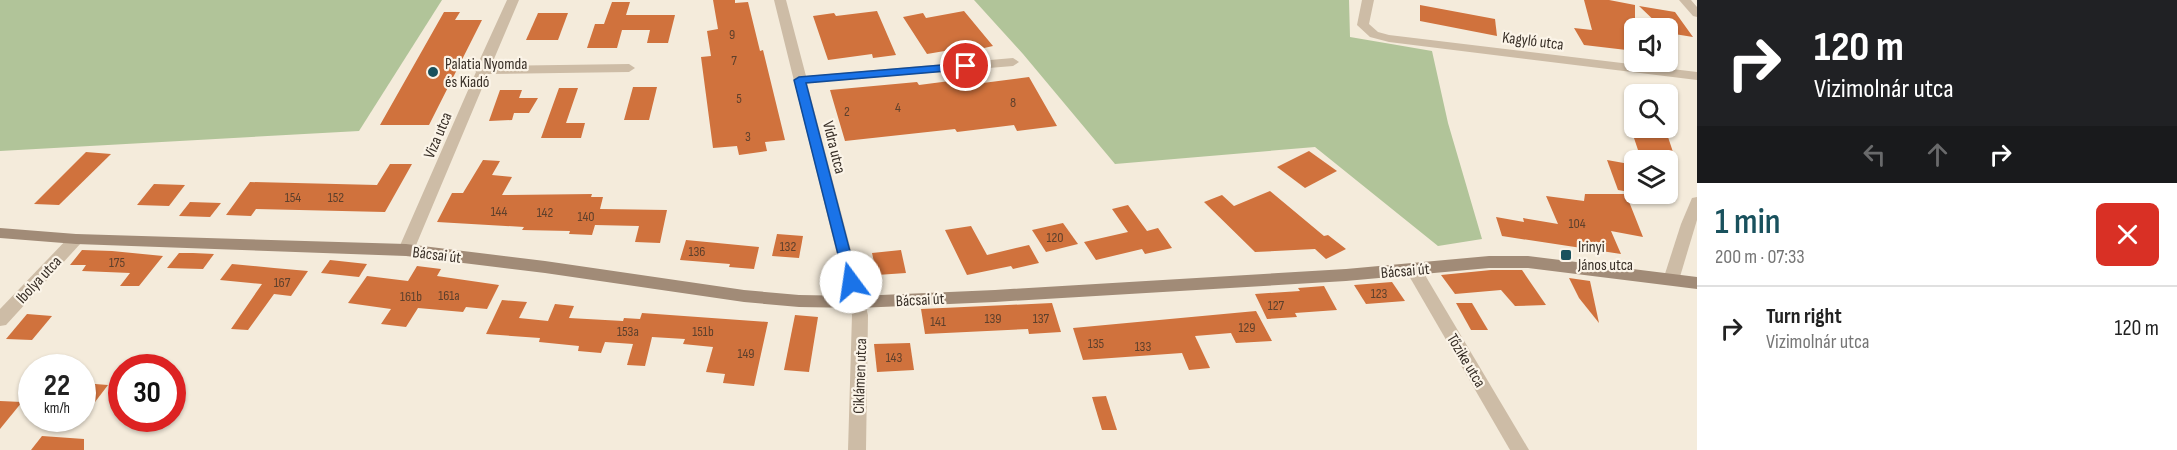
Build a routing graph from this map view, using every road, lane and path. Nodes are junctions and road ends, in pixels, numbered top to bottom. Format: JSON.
{"nodes":[{"id":1,"x":513,"y":0,"type":"edge"},
{"id":2,"x":780,"y":0,"type":"edge"},
{"id":3,"x":1368,"y":0,"type":"edge"},
{"id":4,"x":1685,"y":0,"type":"edge"},
{"id":5,"x":1697,"y":14,"type":"edge"},
{"id":6,"x":1013,"y":62,"type":"dead end"},
{"id":7,"x":629,"y":68,"type":"dead end"},
{"id":8,"x":481,"y":70,"type":"junction"},
{"id":9,"x":1697,"y":76,"type":"edge"},
{"id":10,"x":799,"y":80,"type":"junction"},
{"id":11,"x":1697,"y":202,"type":"edge"},
{"id":12,"x":0,"y":233,"type":"edge"},
{"id":13,"x":76,"y":239,"type":"junction"},
{"id":14,"x":406,"y":250,"type":"junction"},
{"id":15,"x":1413,"y":269,"type":"junction"},
{"id":16,"x":1671,"y":280,"type":"junction"},
{"id":17,"x":1697,"y":283,"type":"edge"},
{"id":18,"x":858,"y":302,"type":"junction"},
{"id":19,"x":0,"y":320,"type":"edge"},
{"id":20,"x":857,"y":450,"type":"edge"},
{"id":21,"x":1520,"y":450,"type":"edge"}],
"edges":[{"from":1,"to":8,"type":"street","name":"Viza utca"},
{"from":2,"to":10,"type":"street","name":"Vidra utca"},
{"from":3,"to":9,"type":"street","name":"Kagyló utca"},
{"from":4,"to":5,"type":"street"},
{"from":6,"to":10,"type":"street"},
{"from":7,"to":8,"type":"street"},
{"from":8,"to":14,"type":"street","name":"Viza utca"},
{"from":10,"to":18,"type":"street","name":"Vidra utca"},
{"from":11,"to":16,"type":"street"},
{"from":12,"to":13,"type":"main road","name":"Bácsai út"},
{"from":13,"to":14,"type":"main road","name":"Bácsai út"},
{"from":13,"to":19,"type":"street","name":"Ibolya utca"},
{"from":14,"to":18,"type":"main road","name":"Bácsai út"},
{"from":15,"to":16,"type":"main road","name":"Bácsai út"},
{"from":15,"to":18,"type":"main road","name":"Bácsai út"},
{"from":15,"to":21,"type":"street","name":"Tőzike utca"},
{"from":16,"to":17,"type":"main road","name":"Bácsai út"},
{"from":18,"to":20,"type":"street","name":"Ciklámen utca"}]}
